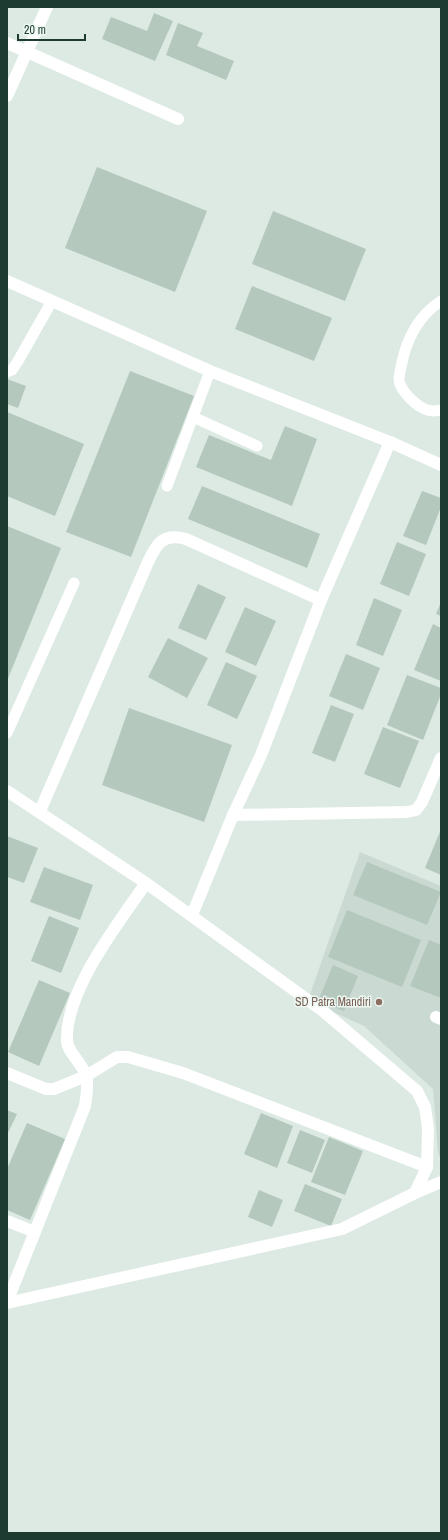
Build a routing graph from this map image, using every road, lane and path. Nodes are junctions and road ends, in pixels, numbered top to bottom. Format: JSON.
{"nodes":[{"id":1,"x":47,"y":7,"type":"edge"},
{"id":2,"x":7,"y":43,"type":"edge"},
{"id":3,"x":27,"y":51,"type":"junction"},
{"id":4,"x":7,"y":96,"type":"edge"},
{"id":5,"x":178,"y":119,"type":"dead end"},
{"id":6,"x":7,"y":281,"type":"edge"},
{"id":7,"x":52,"y":301,"type":"junction"},
{"id":8,"x":441,"y":301,"type":"edge"},
{"id":9,"x":210,"y":371,"type":"junction"},
{"id":10,"x":7,"y":372,"type":"edge"},
{"id":11,"x":441,"y":410,"type":"edge"},
{"id":12,"x":193,"y":417,"type":"junction"},
{"id":13,"x":390,"y":442,"type":"junction"},
{"id":14,"x":257,"y":446,"type":"dead end"},
{"id":15,"x":441,"y":465,"type":"edge"},
{"id":16,"x":167,"y":486,"type":"dead end"},
{"id":17,"x":74,"y":583,"type":"dead end"},
{"id":18,"x":321,"y":600,"type":"junction"},
{"id":19,"x":9,"y":721,"type":"edge"},
{"id":20,"x":7,"y":733,"type":"edge"},
{"id":21,"x":441,"y":758,"type":"edge"},
{"id":22,"x":7,"y":791,"type":"edge"},
{"id":23,"x":40,"y":812,"type":"junction"},
{"id":24,"x":233,"y":815,"type":"junction"},
{"id":25,"x":146,"y":883,"type":"junction"},
{"id":26,"x":192,"y":915,"type":"junction"},
{"id":27,"x":7,"y":1073,"type":"edge"},
{"id":28,"x":86,"y":1076,"type":"junction"},
{"id":29,"x":428,"y":1167,"type":"junction"},
{"id":30,"x":441,"y":1182,"type":"edge"},
{"id":31,"x":415,"y":1193,"type":"junction"},
{"id":32,"x":7,"y":1221,"type":"edge"},
{"id":33,"x":35,"y":1232,"type":"junction"},
{"id":34,"x":7,"y":1303,"type":"edge"}],
"edges":[{"from":1,"to":3,"type":"street"},
{"from":2,"to":3,"type":"street"},
{"from":3,"to":4,"type":"street"},
{"from":3,"to":5,"type":"street"},
{"from":6,"to":7,"type":"street"},
{"from":7,"to":9,"type":"street"},
{"from":7,"to":10,"type":"lane"},
{"from":8,"to":11,"type":"lane"},
{"from":9,"to":12,"type":"lane"},
{"from":9,"to":13,"type":"street"},
{"from":12,"to":14,"type":"lane"},
{"from":12,"to":16,"type":"lane"},
{"from":13,"to":15,"type":"street"},
{"from":13,"to":18,"type":"street"},
{"from":17,"to":19,"type":"lane"},
{"from":18,"to":23,"type":"street"},
{"from":18,"to":24,"type":"street"},
{"from":19,"to":20,"type":"lane"},
{"from":21,"to":24,"type":"street"},
{"from":22,"to":23,"type":"street"},
{"from":23,"to":25,"type":"street"},
{"from":24,"to":26,"type":"street"},
{"from":25,"to":26,"type":"street"},
{"from":25,"to":28,"type":"street"},
{"from":26,"to":29,"type":"street"},
{"from":27,"to":28,"type":"street"},
{"from":28,"to":29,"type":"street"},
{"from":28,"to":33,"type":"street"},
{"from":29,"to":31,"type":"street"},
{"from":30,"to":31,"type":"street"},
{"from":31,"to":34,"type":"street"},
{"from":32,"to":33,"type":"street"},
{"from":33,"to":34,"type":"street"}]}
